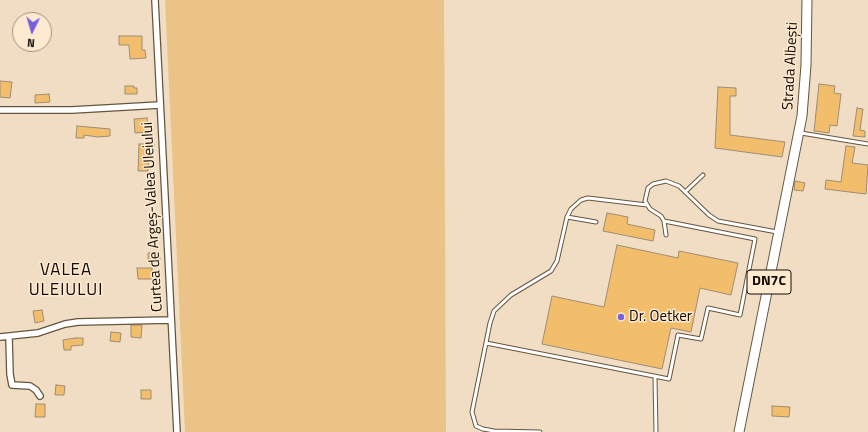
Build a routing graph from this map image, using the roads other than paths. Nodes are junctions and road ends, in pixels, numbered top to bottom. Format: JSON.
{"nodes":[{"id":1,"x":155,"y":0,"type":"edge"},
{"id":2,"x":807,"y":0,"type":"edge"},
{"id":3,"x":160,"y":105,"type":"junction"},
{"id":4,"x":0,"y":110,"type":"edge"},
{"id":5,"x":800,"y":132,"type":"junction"},
{"id":6,"x":868,"y":144,"type":"edge"},
{"id":7,"x":703,"y":175,"type":"dead end"},
{"id":8,"x":685,"y":192,"type":"junction"},
{"id":9,"x":647,"y":206,"type":"junction"},
{"id":10,"x":567,"y":217,"type":"junction"},
{"id":11,"x":664,"y":221,"type":"junction"},
{"id":12,"x":596,"y":222,"type":"dead end"},
{"id":13,"x":779,"y":232,"type":"junction"},
{"id":14,"x":666,"y":235,"type":"dead end"},
{"id":15,"x":170,"y":320,"type":"junction"},
{"id":16,"x":0,"y":337,"type":"edge"},
{"id":17,"x":9,"y":337,"type":"junction"},
{"id":18,"x":486,"y":343,"type":"junction"},
{"id":19,"x":655,"y":377,"type":"junction"},
{"id":20,"x":40,"y":396,"type":"dead end"},
{"id":21,"x":177,"y":432,"type":"edge"},
{"id":22,"x":540,"y":432,"type":"edge"},
{"id":23,"x":656,"y":432,"type":"edge"},
{"id":24,"x":739,"y":432,"type":"edge"}],
"edges":[{"from":1,"to":3,"type":"street","name":"Curtea de Argeș-Valea Uleiului"},
{"from":2,"to":5,"type":"main road","name":"Strada Albești","number":"DN7C"},
{"from":3,"to":4,"type":"street"},
{"from":3,"to":15,"type":"street","name":"Curtea de Argeș-Valea Uleiului"},
{"from":5,"to":6,"type":"lane"},
{"from":5,"to":13,"type":"main road","number":"DN7C"},
{"from":7,"to":8,"type":"lane"},
{"from":8,"to":9,"type":"lane"},
{"from":8,"to":13,"type":"lane"},
{"from":9,"to":10,"type":"lane"},
{"from":9,"to":11,"type":"lane"},
{"from":10,"to":12,"type":"lane"},
{"from":10,"to":18,"type":"lane"},
{"from":11,"to":14,"type":"lane"},
{"from":11,"to":19,"type":"lane"},
{"from":13,"to":24,"type":"main road","number":"DN7C"},
{"from":15,"to":17,"type":"street"},
{"from":15,"to":21,"type":"street","name":"Curtea de Argeș-Valea Uleiului"},
{"from":16,"to":17,"type":"street"},
{"from":17,"to":20,"type":"street"},
{"from":18,"to":19,"type":"lane"},
{"from":18,"to":22,"type":"lane"},
{"from":19,"to":23,"type":"lane"}]}
